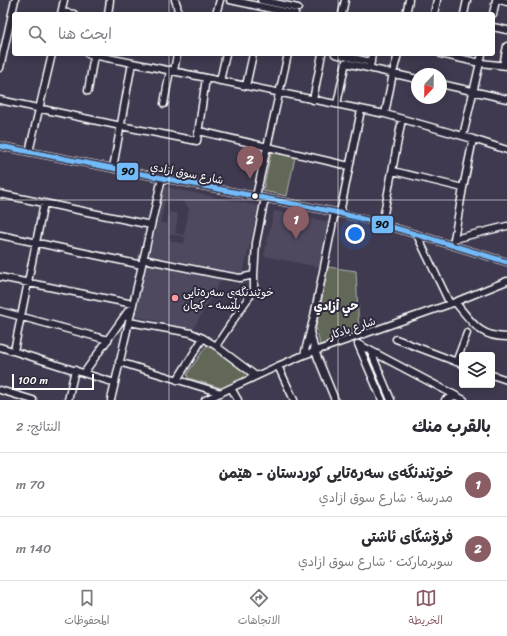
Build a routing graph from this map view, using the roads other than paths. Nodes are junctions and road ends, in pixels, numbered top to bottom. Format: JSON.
{"nodes":[{"id":1,"x":15,"y":0,"type":"edge"},
{"id":2,"x":64,"y":0,"type":"edge"},
{"id":3,"x":110,"y":0,"type":"edge"},
{"id":4,"x":175,"y":0,"type":"edge"},
{"id":5,"x":220,"y":0,"type":"edge"},
{"id":6,"x":230,"y":0,"type":"edge"},
{"id":7,"x":261,"y":0,"type":"edge"},
{"id":8,"x":299,"y":0,"type":"edge"},
{"id":9,"x":345,"y":0,"type":"edge"},
{"id":10,"x":409,"y":0,"type":"edge"},
{"id":11,"x":437,"y":0,"type":"edge"},
{"id":12,"x":466,"y":0,"type":"edge"},
{"id":13,"x":496,"y":0,"type":"edge"},
{"id":14,"x":500,"y":0,"type":"edge"},
{"id":15,"x":507,"y":2,"type":"edge"},
{"id":16,"x":12,"y":12,"type":"edge"},
{"id":17,"x":61,"y":12,"type":"edge"},
{"id":18,"x":108,"y":12,"type":"edge"},
{"id":19,"x":178,"y":12,"type":"edge"},
{"id":20,"x":217,"y":12,"type":"edge"},
{"id":21,"x":296,"y":12,"type":"edge"},
{"id":22,"x":342,"y":12,"type":"edge"},
{"id":23,"x":406,"y":12,"type":"edge"},
{"id":24,"x":434,"y":12,"type":"edge"},
{"id":25,"x":464,"y":12,"type":"edge"},
{"id":26,"x":493,"y":12,"type":"edge"},
{"id":27,"x":12,"y":14,"type":"edge"},
{"id":28,"x":495,"y":27,"type":"edge"},
{"id":29,"x":507,"y":30,"type":"edge"},
{"id":30,"x":507,"y":46,"type":"edge"},
{"id":31,"x":52,"y":56,"type":"edge"},
{"id":32,"x":96,"y":56,"type":"edge"},
{"id":33,"x":100,"y":56,"type":"edge"},
{"id":34,"x":176,"y":56,"type":"edge"},
{"id":35,"x":226,"y":56,"type":"edge"},
{"id":36,"x":253,"y":56,"type":"edge"},
{"id":37,"x":288,"y":56,"type":"edge"},
{"id":38,"x":322,"y":56,"type":"edge"},
{"id":39,"x":339,"y":56,"type":"edge"},
{"id":40,"x":372,"y":56,"type":"edge"},
{"id":41,"x":397,"y":56,"type":"edge"},
{"id":42,"x":455,"y":56,"type":"edge"},
{"id":43,"x":482,"y":56,"type":"edge"},
{"id":44,"x":347,"y":60,"type":"junction"},
{"id":45,"x":132,"y":63,"type":"junction"},
{"id":46,"x":480,"y":63,"type":"junction"},
{"id":47,"x":370,"y":65,"type":"junction"},
{"id":48,"x":505,"y":65,"type":"edge"},
{"id":49,"x":0,"y":68,"type":"edge"},
{"id":50,"x":172,"y":71,"type":"junction"},
{"id":51,"x":393,"y":73,"type":"junction"},
{"id":52,"x":206,"y":78,"type":"junction"},
{"id":53,"x":411,"y":78,"type":"edge"},
{"id":54,"x":220,"y":81,"type":"junction"},
{"id":55,"x":447,"y":85,"type":"edge"},
{"id":56,"x":246,"y":86,"type":"junction"},
{"id":57,"x":88,"y":91,"type":"dead end"},
{"id":58,"x":473,"y":91,"type":"junction"},
{"id":59,"x":279,"y":93,"type":"junction"},
{"id":60,"x":507,"y":99,"type":"edge"},
{"id":61,"x":0,"y":100,"type":"edge"},
{"id":62,"x":313,"y":100,"type":"junction"},
{"id":63,"x":164,"y":104,"type":"dead end"},
{"id":64,"x":338,"y":104,"type":"junction"},
{"id":65,"x":39,"y":109,"type":"junction"},
{"id":66,"x":361,"y":110,"type":"junction"},
{"id":67,"x":385,"y":114,"type":"junction"},
{"id":68,"x":402,"y":119,"type":"junction"},
{"id":69,"x":121,"y":126,"type":"junction"},
{"id":70,"x":199,"y":131,"type":"junction"},
{"id":71,"x":463,"y":136,"type":"junction"},
{"id":72,"x":473,"y":139,"type":"junction"},
{"id":73,"x":0,"y":146,"type":"edge"},
{"id":74,"x":267,"y":147,"type":"junction"},
{"id":75,"x":507,"y":150,"type":"edge"},
{"id":76,"x":29,"y":152,"type":"junction"},
{"id":77,"x":349,"y":166,"type":"junction"},
{"id":78,"x":113,"y":168,"type":"junction"},
{"id":79,"x":393,"y":170,"type":"junction"},
{"id":80,"x":162,"y":178,"type":"junction"},
{"id":81,"x":463,"y":188,"type":"junction"},
{"id":82,"x":0,"y":194,"type":"edge"},
{"id":83,"x":256,"y":196,"type":"junction"},
{"id":84,"x":265,"y":198,"type":"junction"},
{"id":85,"x":44,"y":204,"type":"junction"},
{"id":86,"x":337,"y":213,"type":"junction"},
{"id":87,"x":382,"y":224,"type":"junction"},
{"id":88,"x":151,"y":225,"type":"junction"},
{"id":89,"x":507,"y":226,"type":"edge"},
{"id":90,"x":418,"y":234,"type":"junction"},
{"id":91,"x":0,"y":235,"type":"edge"},
{"id":92,"x":36,"y":242,"type":"junction"},
{"id":93,"x":454,"y":242,"type":"junction"},
{"id":94,"x":142,"y":262,"type":"junction"},
{"id":95,"x":507,"y":262,"type":"edge"},
{"id":96,"x":254,"y":275,"type":"junction"},
{"id":97,"x":0,"y":277,"type":"edge"},
{"id":98,"x":507,"y":281,"type":"edge"},
{"id":99,"x":28,"y":282,"type":"junction"},
{"id":100,"x":453,"y":303,"type":"junction"},
{"id":101,"x":133,"y":304,"type":"junction"},
{"id":102,"x":0,"y":311,"type":"edge"},
{"id":103,"x":21,"y":316,"type":"junction"},
{"id":104,"x":129,"y":322,"type":"junction"},
{"id":105,"x":310,"y":332,"type":"junction"},
{"id":106,"x":468,"y":333,"type":"dead end"},
{"id":107,"x":507,"y":337,"type":"edge"},
{"id":108,"x":203,"y":338,"type":"junction"},
{"id":109,"x":355,"y":338,"type":"junction"},
{"id":110,"x":396,"y":339,"type":"dead end"},
{"id":111,"x":108,"y":340,"type":"junction"},
{"id":112,"x":358,"y":344,"type":"junction"},
{"id":113,"x":216,"y":346,"type":"junction"},
{"id":114,"x":0,"y":347,"type":"edge"},
{"id":115,"x":14,"y":351,"type":"junction"},
{"id":116,"x":315,"y":351,"type":"junction"},
{"id":117,"x":371,"y":352,"type":"junction"},
{"id":118,"x":462,"y":352,"type":"edge"},
{"id":119,"x":304,"y":356,"type":"junction"},
{"id":120,"x":120,"y":362,"type":"junction"},
{"id":121,"x":459,"y":363,"type":"edge"},
{"id":122,"x":278,"y":366,"type":"junction"},
{"id":123,"x":75,"y":370,"type":"junction"},
{"id":124,"x":84,"y":373,"type":"junction"},
{"id":125,"x":256,"y":376,"type":"junction"},
{"id":126,"x":495,"y":376,"type":"edge"},
{"id":127,"x":177,"y":380,"type":"junction"},
{"id":128,"x":507,"y":380,"type":"edge"},
{"id":129,"x":115,"y":383,"type":"junction"},
{"id":130,"x":231,"y":388,"type":"junction"},
{"id":131,"x":0,"y":390,"type":"edge"},
{"id":132,"x":221,"y":393,"type":"junction"},
{"id":133,"x":455,"y":396,"type":"junction"},
{"id":134,"x":29,"y":399,"type":"edge"},
{"id":135,"x":68,"y":400,"type":"edge"},
{"id":136,"x":111,"y":400,"type":"edge"},
{"id":137,"x":205,"y":400,"type":"edge"},
{"id":138,"x":238,"y":400,"type":"edge"},
{"id":139,"x":294,"y":400,"type":"edge"},
{"id":140,"x":335,"y":400,"type":"edge"},
{"id":141,"x":382,"y":400,"type":"edge"},
{"id":142,"x":391,"y":400,"type":"edge"},
{"id":143,"x":445,"y":400,"type":"edge"},
{"id":144,"x":464,"y":400,"type":"edge"}],
"edges":[{"from":1,"to":16,"type":"street"},
{"from":2,"to":17,"type":"street"},
{"from":3,"to":18,"type":"street"},
{"from":4,"to":19,"type":"street"},
{"from":5,"to":20,"type":"street"},
{"from":6,"to":21,"type":"street"},
{"from":7,"to":21,"type":"street"},
{"from":8,"to":21,"type":"street"},
{"from":9,"to":22,"type":"street"},
{"from":10,"to":23,"type":"street"},
{"from":11,"to":24,"type":"street"},
{"from":12,"to":25,"type":"street"},
{"from":13,"to":26,"type":"street"},
{"from":14,"to":15,"type":"street"},
{"from":27,"to":49,"type":"street"},
{"from":28,"to":29,"type":"street"},
{"from":30,"to":48,"type":"street"},
{"from":31,"to":65,"type":"street"},
{"from":32,"to":57,"type":"street"},
{"from":33,"to":45,"type":"street"},
{"from":34,"to":50,"type":"street"},
{"from":35,"to":54,"type":"street"},
{"from":36,"to":56,"type":"street"},
{"from":37,"to":59,"type":"street"},
{"from":38,"to":62,"type":"street"},
{"from":39,"to":44,"type":"street"},
{"from":40,"to":47,"type":"street"},
{"from":41,"to":51,"type":"street"},
{"from":42,"to":46,"type":"street"},
{"from":43,"to":46,"type":"street"},
{"from":44,"to":47,"type":"street"},
{"from":44,"to":64,"type":"street"},
{"from":45,"to":50,"type":"street"},
{"from":45,"to":69,"type":"street"},
{"from":46,"to":48,"type":"street"},
{"from":46,"to":58,"type":"street"},
{"from":47,"to":51,"type":"street"},
{"from":50,"to":52,"type":"street"},
{"from":50,"to":63,"type":"street"},
{"from":51,"to":53,"type":"street"},
{"from":51,"to":67,"type":"street"},
{"from":52,"to":54,"type":"street"},
{"from":52,"to":70,"type":"street"},
{"from":54,"to":56,"type":"street"},
{"from":55,"to":58,"type":"street"},
{"from":56,"to":59,"type":"street"},
{"from":58,"to":60,"type":"street"},
{"from":58,"to":71,"type":"street"},
{"from":59,"to":62,"type":"street"},
{"from":59,"to":74,"type":"street"},
{"from":61,"to":65,"type":"street"},
{"from":62,"to":64,"type":"street"},
{"from":64,"to":66,"type":"street"},
{"from":65,"to":69,"type":"street"},
{"from":65,"to":76,"type":"street"},
{"from":66,"to":67,"type":"street"},
{"from":66,"to":77,"type":"street"},
{"from":67,"to":68,"type":"street"},
{"from":68,"to":71,"type":"street"},
{"from":68,"to":79,"type":"street"},
{"from":69,"to":70,"type":"street"},
{"from":69,"to":78,"type":"street"},
{"from":70,"to":74,"type":"street"},
{"from":71,"to":72,"type":"street"},
{"from":72,"to":75,"type":"street"},
{"from":72,"to":81,"type":"street"},
{"from":73,"to":76,"type":"street","name":"شارع سوق ازادي"},
{"from":74,"to":77,"type":"street"},
{"from":74,"to":83,"type":"street"},
{"from":76,"to":78,"type":"street","name":"شارع سوق ازادي"},
{"from":77,"to":86,"type":"street"},
{"from":78,"to":80,"type":"street","name":"شارع سوق ازادي"},
{"from":79,"to":81,"type":"street"},
{"from":79,"to":87,"type":"street"},
{"from":80,"to":83,"type":"street","name":"شارع سوق ازادي"},
{"from":80,"to":88,"type":"street"},
{"from":81,"to":93,"type":"street"},
{"from":82,"to":85,"type":"street"},
{"from":83,"to":84,"type":"street","name":"شارع سوق ازادي"},
{"from":84,"to":86,"type":"street","name":"شارع سوق ازادي"},
{"from":84,"to":96,"type":"street"},
{"from":85,"to":88,"type":"street"},
{"from":85,"to":92,"type":"street"},
{"from":86,"to":87,"type":"street","name":"شارع سوق ازادي"},
{"from":86,"to":105,"type":"street"},
{"from":87,"to":90,"type":"street","name":"شارع سوق ازادي"},
{"from":88,"to":94,"type":"street"},
{"from":89,"to":93,"type":"street"},
{"from":90,"to":93,"type":"street","name":"شارع سوق ازادي"},
{"from":90,"to":100,"type":"street"},
{"from":91,"to":92,"type":"street"},
{"from":92,"to":94,"type":"street"},
{"from":92,"to":99,"type":"street"},
{"from":93,"to":95,"type":"street","name":"شارع سوق ازادي"},
{"from":94,"to":96,"type":"street"},
{"from":94,"to":101,"type":"street"},
{"from":96,"to":113,"type":"street"},
{"from":97,"to":99,"type":"street"},
{"from":98,"to":100,"type":"street","name":"شارع بادكار"},
{"from":99,"to":101,"type":"street"},
{"from":99,"to":103,"type":"street"},
{"from":100,"to":107,"type":"street"},
{"from":100,"to":109,"type":"street","name":"شارع بادكار"},
{"from":101,"to":104,"type":"street"},
{"from":101,"to":111,"type":"street"},
{"from":102,"to":103,"type":"street"},
{"from":103,"to":111,"type":"street"},
{"from":103,"to":115,"type":"street"},
{"from":104,"to":108,"type":"street"},
{"from":104,"to":120,"type":"street"},
{"from":105,"to":116,"type":"street"},
{"from":105,"to":119,"type":"street"},
{"from":106,"to":118,"type":"street"},
{"from":108,"to":113,"type":"street"},
{"from":108,"to":127,"type":"street"},
{"from":109,"to":112,"type":"street"},
{"from":109,"to":116,"type":"street","name":"شارع بادكار"},
{"from":110,"to":121,"type":"street"},
{"from":111,"to":124,"type":"street"},
{"from":112,"to":117,"type":"street"},
{"from":112,"to":141,"type":"street"},
{"from":113,"to":125,"type":"street"},
{"from":114,"to":115,"type":"street"},
{"from":115,"to":123,"type":"street"},
{"from":116,"to":119,"type":"street","name":"شارع بادكار"},
{"from":116,"to":140,"type":"street"},
{"from":117,"to":133,"type":"street"},
{"from":117,"to":142,"type":"street"},
{"from":119,"to":122,"type":"street","name":"شارع بادكار"},
{"from":120,"to":127,"type":"street"},
{"from":120,"to":129,"type":"street"},
{"from":122,"to":125,"type":"street","name":"شارع بادكار"},
{"from":122,"to":139,"type":"street"},
{"from":123,"to":124,"type":"street"},
{"from":123,"to":135,"type":"street"},
{"from":124,"to":129,"type":"street"},
{"from":125,"to":130,"type":"street","name":"شارع بادكار"},
{"from":126,"to":128,"type":"street"},
{"from":127,"to":132,"type":"street"},
{"from":129,"to":136,"type":"street"},
{"from":130,"to":132,"type":"street","name":"شارع بادكار"},
{"from":130,"to":138,"type":"street"},
{"from":131,"to":134,"type":"street"},
{"from":132,"to":137,"type":"street","name":"شارع بادكار"},
{"from":133,"to":143,"type":"street"},
{"from":133,"to":144,"type":"street"}]}
